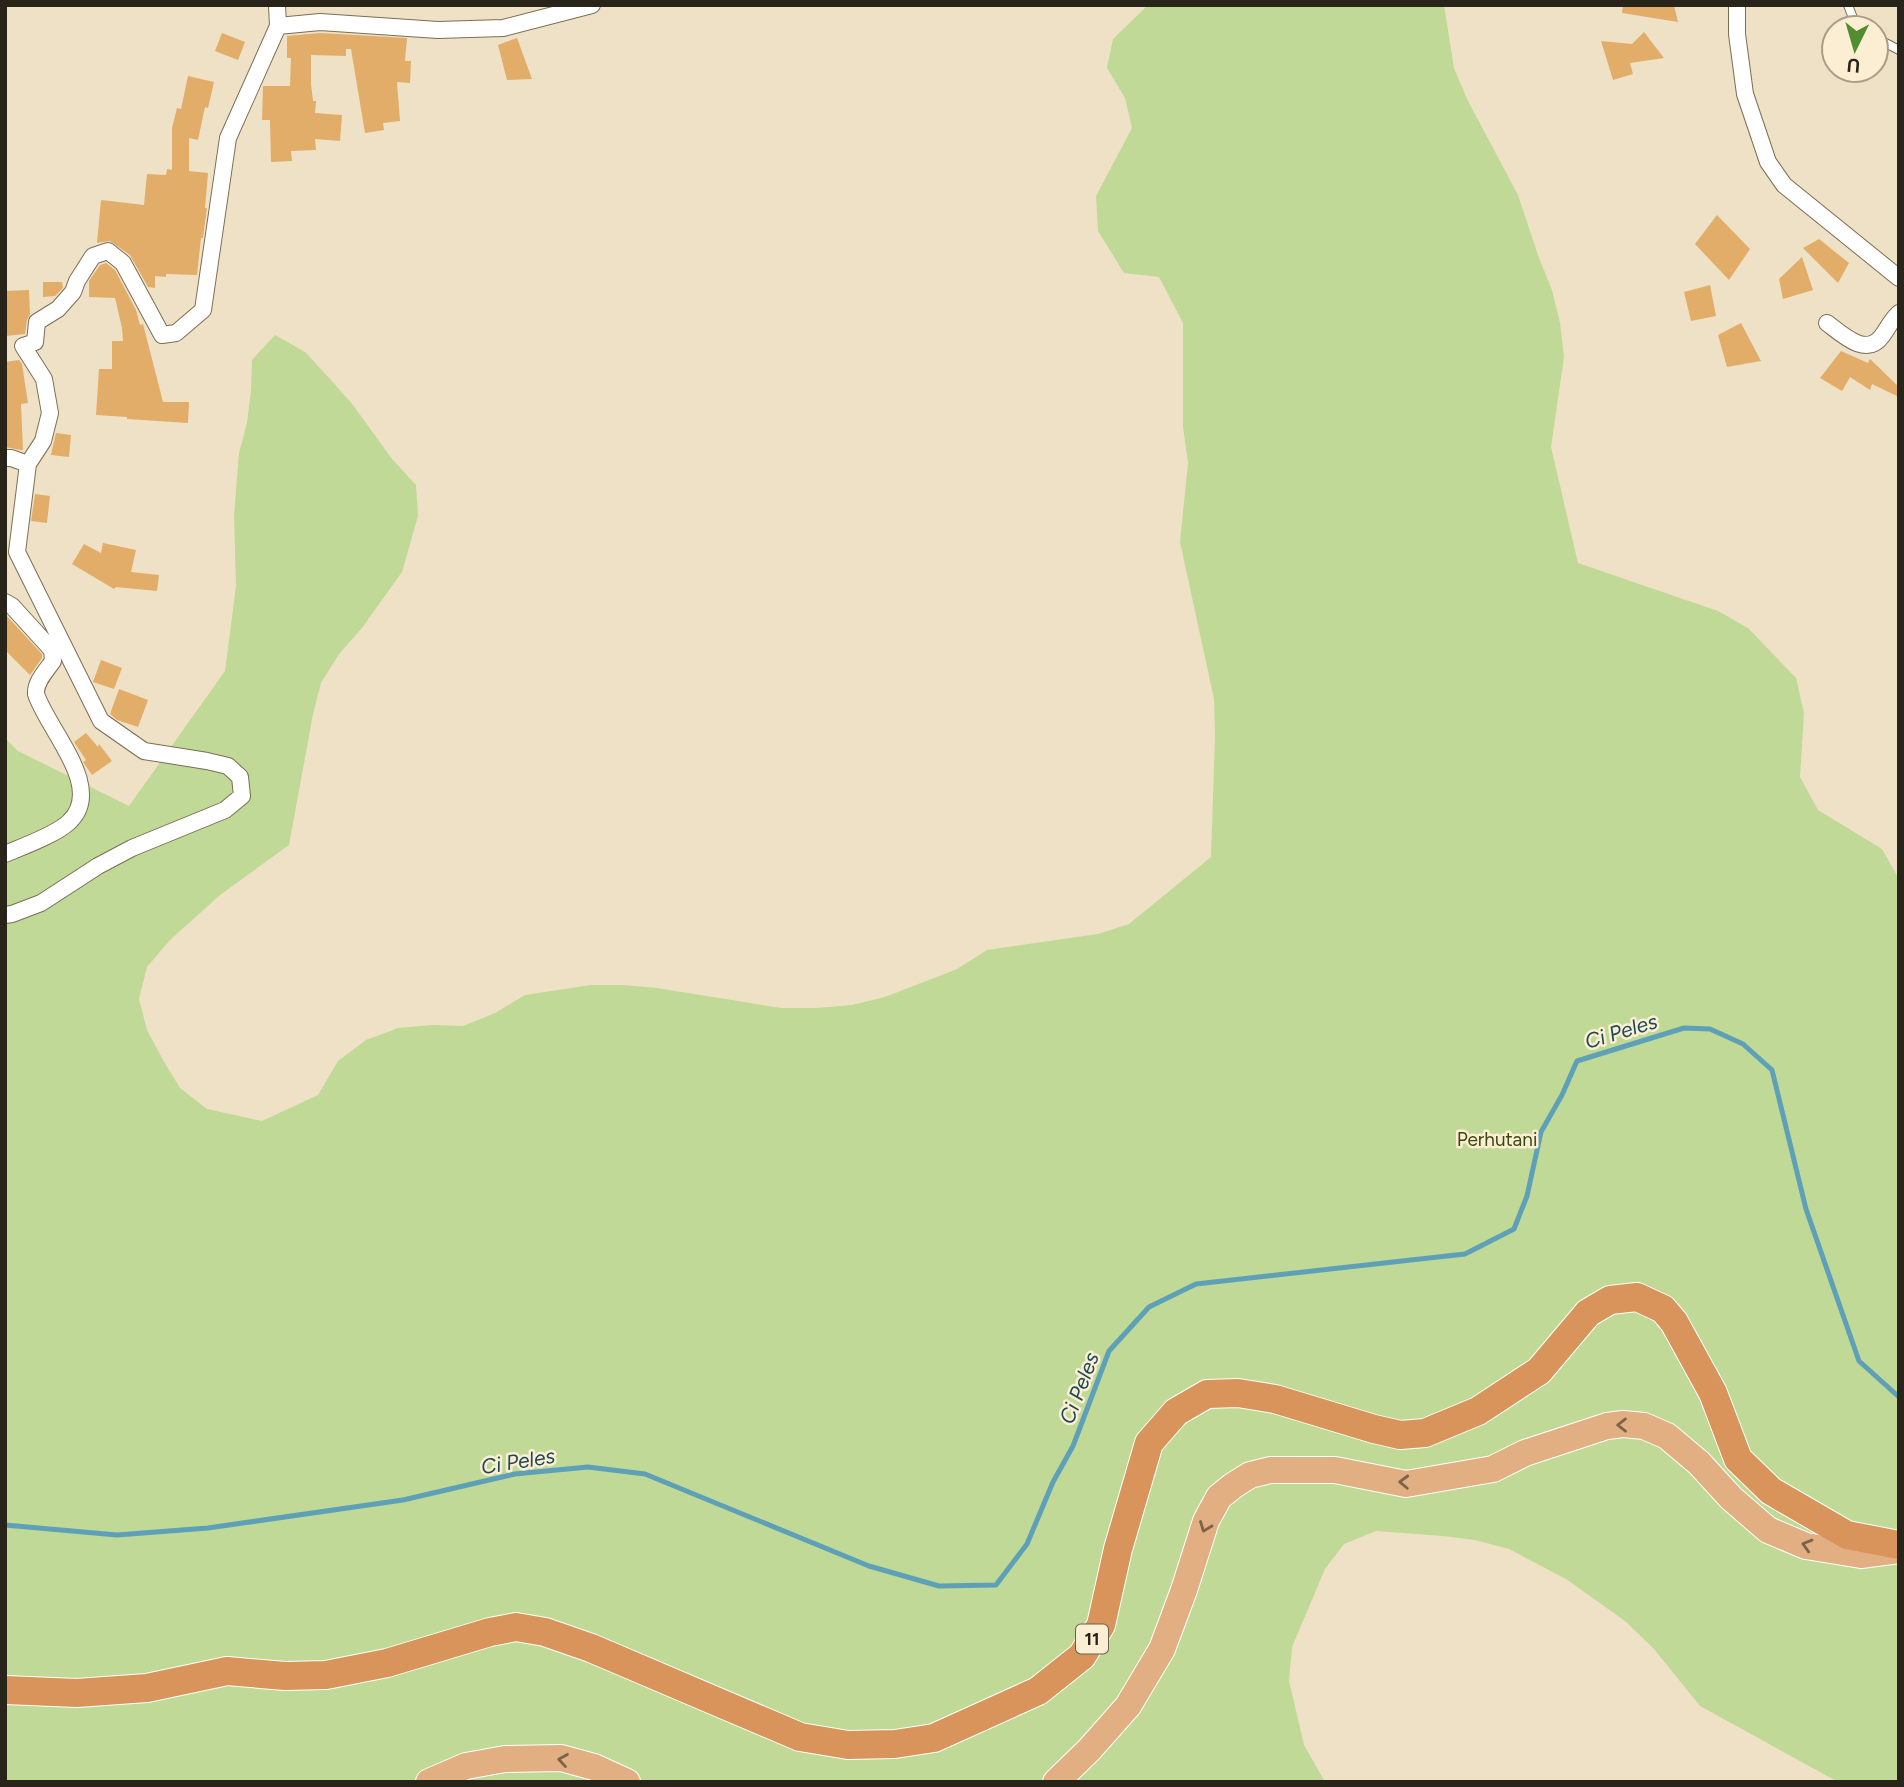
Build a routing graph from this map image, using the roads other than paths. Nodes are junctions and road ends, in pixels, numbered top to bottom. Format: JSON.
{"nodes":[{"id":1,"x":277,"y":5,"type":"edge"},
{"id":2,"x":592,"y":5,"type":"edge"},
{"id":3,"x":1737,"y":5,"type":"edge"},
{"id":4,"x":278,"y":26,"type":"junction"},
{"id":5,"x":1899,"y":278,"type":"edge"},
{"id":6,"x":1899,"y":313,"type":"edge"},
{"id":7,"x":1827,"y":323,"type":"dead end"},
{"id":8,"x":5,"y":458,"type":"edge"},
{"id":9,"x":27,"y":464,"type":"junction"},
{"id":10,"x":5,"y":602,"type":"edge"},
{"id":11,"x":5,"y":854,"type":"edge"},
{"id":12,"x":5,"y":915,"type":"edge"},
{"id":13,"x":1899,"y":1548,"type":"edge"},
{"id":14,"x":5,"y":1690,"type":"edge"},
{"id":15,"x":429,"y":1782,"type":"edge"},
{"id":16,"x":627,"y":1782,"type":"edge"},
{"id":17,"x":1056,"y":1782,"type":"edge"}],
"edges":[{"from":1,"to":4,"type":"street"},
{"from":2,"to":4,"type":"street"},
{"from":3,"to":5,"type":"street"},
{"from":4,"to":9,"type":"street"},
{"from":6,"to":7,"type":"street"},
{"from":8,"to":9,"type":"street"},
{"from":9,"to":12,"type":"street"},
{"from":10,"to":11,"type":"street"},
{"from":13,"to":14,"type":"highway","number":"11"},
{"from":13,"to":17,"type":"main road","one_way":true},
{"from":16,"to":15,"type":"main road","one_way":true}]}
